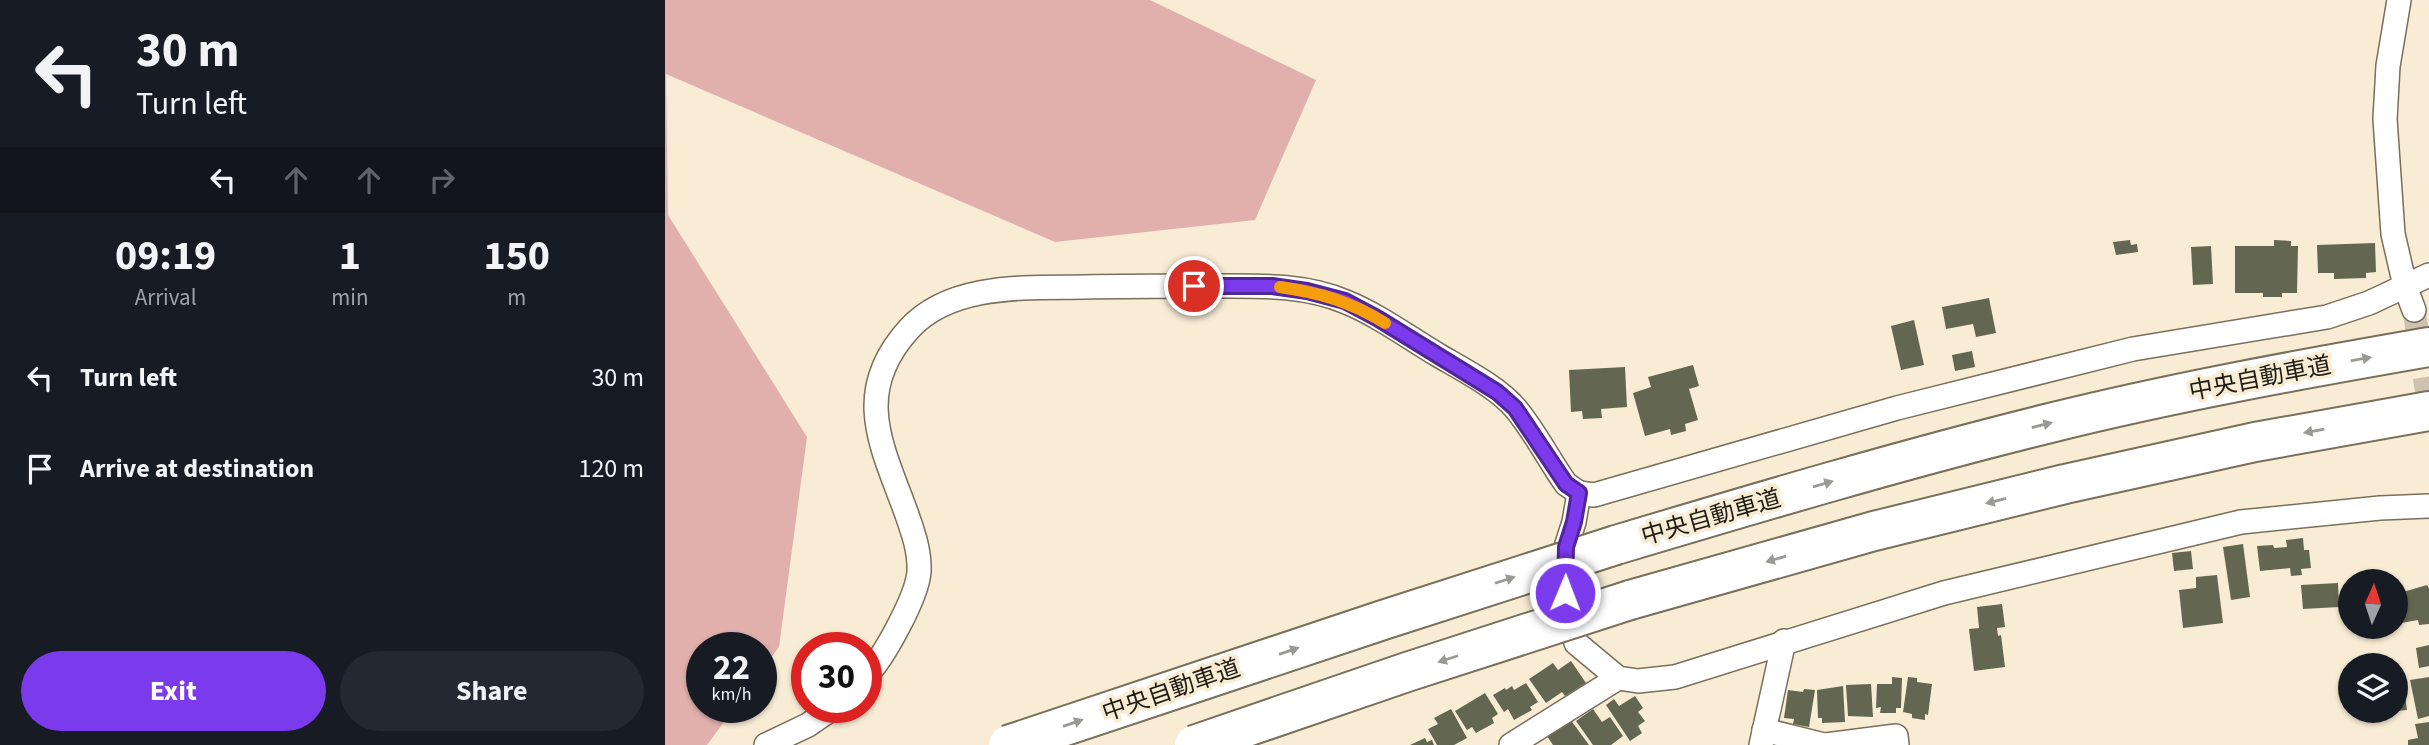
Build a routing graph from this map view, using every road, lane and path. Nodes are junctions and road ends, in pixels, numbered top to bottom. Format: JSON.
{"nodes":[{"id":1,"x":2399,"y":0,"type":"edge"},
{"id":2,"x":2429,"y":275,"type":"edge"},
{"id":3,"x":2405,"y":286,"type":"junction"},
{"id":4,"x":2414,"y":310,"type":"tunnel mouth"},
{"id":5,"x":2429,"y":347,"type":"edge"},
{"id":6,"x":2429,"y":411,"type":"edge"},
{"id":7,"x":1579,"y":493,"type":"junction"},
{"id":8,"x":2429,"y":506,"type":"edge"},
{"id":9,"x":1784,"y":642,"type":"junction"},
{"id":10,"x":882,"y":656,"type":"edge"},
{"id":11,"x":1618,"y":677,"type":"junction"},
{"id":12,"x":811,"y":723,"type":"edge"},
{"id":13,"x":1763,"y":738,"type":"edge"},
{"id":14,"x":766,"y":745,"type":"edge"},
{"id":15,"x":1009,"y":745,"type":"edge"},
{"id":16,"x":1194,"y":745,"type":"edge"},
{"id":17,"x":1511,"y":745,"type":"edge"},
{"id":18,"x":1825,"y":745,"type":"edge"},
{"id":19,"x":1897,"y":745,"type":"edge"}],
"edges":[{"from":1,"to":3,"type":"street"},
{"from":2,"to":3,"type":"street"},
{"from":3,"to":4,"type":"street"},
{"from":3,"to":7,"type":"street"},
{"from":15,"to":5,"type":"highway","name":"中央自動車道","one_way":true,"bridge":true},
{"from":6,"to":16,"type":"highway","one_way":true,"bridge":true},
{"from":7,"to":10,"type":"street"},
{"from":7,"to":11,"type":"street"},
{"from":8,"to":9,"type":"street"},
{"from":9,"to":11,"type":"street"},
{"from":9,"to":13,"type":"street"},
{"from":11,"to":17,"type":"street"},
{"from":12,"to":14,"type":"street"},
{"from":13,"to":18,"type":"street"},
{"from":18,"to":19,"type":"street"}]}
